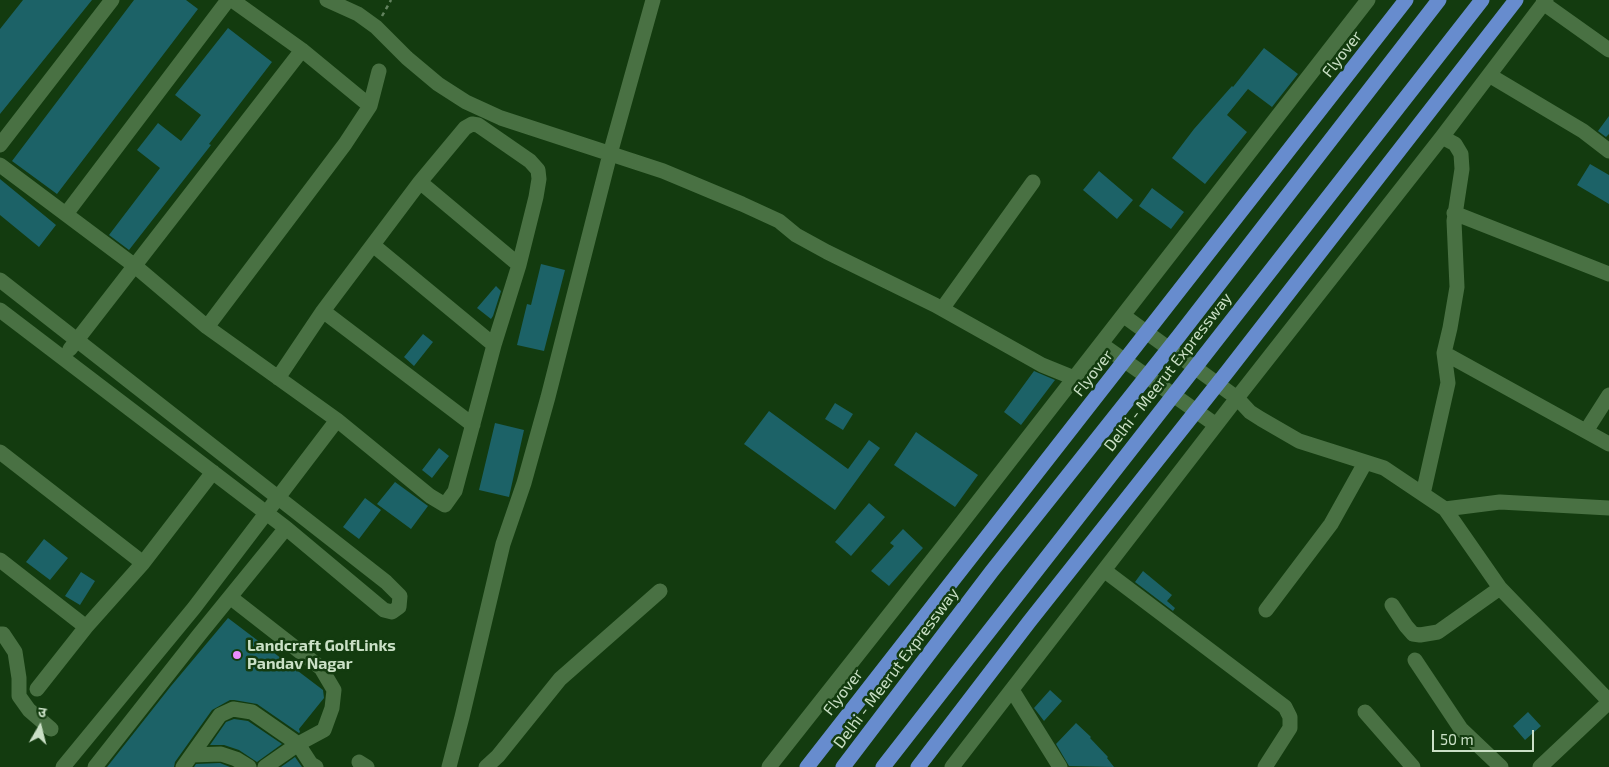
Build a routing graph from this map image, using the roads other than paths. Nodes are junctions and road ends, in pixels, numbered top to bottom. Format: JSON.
{"nodes":[{"id":1,"x":112,"y":0,"type":"edge"},
{"id":2,"x":228,"y":0,"type":"edge"},
{"id":3,"x":232,"y":0,"type":"edge"},
{"id":4,"x":327,"y":0,"type":"edge"},
{"id":5,"x":653,"y":0,"type":"edge"},
{"id":6,"x":1368,"y":0,"type":"edge"},
{"id":7,"x":1406,"y":0,"type":"edge"},
{"id":8,"x":1439,"y":0,"type":"edge"},
{"id":9,"x":1482,"y":0,"type":"edge"},
{"id":10,"x":1516,"y":0,"type":"edge"},
{"id":11,"x":1545,"y":2,"type":"edge"},
{"id":12,"x":302,"y":50,"type":"junction"},
{"id":13,"x":1609,"y":50,"type":"edge"},
{"id":14,"x":379,"y":71,"type":"dead end"},
{"id":15,"x":1489,"y":75,"type":"junction"},
{"id":16,"x":370,"y":106,"type":"junction"},
{"id":17,"x":1442,"y":137,"type":"junction"},
{"id":18,"x":0,"y":145,"type":"edge"},
{"id":19,"x":1609,"y":151,"type":"edge"},
{"id":20,"x":610,"y":154,"type":"junction"},
{"id":21,"x":0,"y":165,"type":"edge"},
{"id":22,"x":420,"y":182,"type":"junction"},
{"id":23,"x":1033,"y":182,"type":"dead end"},
{"id":24,"x":1454,"y":213,"type":"junction"},
{"id":25,"x":66,"y":214,"type":"junction"},
{"id":26,"x":373,"y":245,"type":"junction"},
{"id":27,"x":519,"y":265,"type":"junction"},
{"id":28,"x":135,"y":266,"type":"junction"},
{"id":29,"x":1609,"y":274,"type":"edge"},
{"id":30,"x":0,"y":280,"type":"edge"},
{"id":31,"x":942,"y":309,"type":"junction"},
{"id":32,"x":0,"y":310,"type":"edge"},
{"id":33,"x":323,"y":311,"type":"junction"},
{"id":34,"x":1124,"y":316,"type":"junction"},
{"id":35,"x":207,"y":326,"type":"junction"},
{"id":36,"x":77,"y":341,"type":"junction"},
{"id":37,"x":1101,"y":344,"type":"junction"},
{"id":38,"x":494,"y":345,"type":"junction"},
{"id":39,"x":1444,"y":353,"type":"junction"},
{"id":40,"x":63,"y":358,"type":"junction"},
{"id":41,"x":278,"y":378,"type":"junction"},
{"id":42,"x":1074,"y":378,"type":"junction"},
{"id":43,"x":1609,"y":394,"type":"edge"},
{"id":44,"x":1237,"y":398,"type":"junction"},
{"id":45,"x":337,"y":420,"type":"junction"},
{"id":46,"x":473,"y":425,"type":"junction"},
{"id":47,"x":1216,"y":425,"type":"junction"},
{"id":48,"x":1586,"y":431,"type":"junction"},
{"id":49,"x":1609,"y":444,"type":"edge"},
{"id":50,"x":0,"y":452,"type":"edge"},
{"id":51,"x":1365,"y":463,"type":"junction"},
{"id":52,"x":213,"y":472,"type":"junction"},
{"id":53,"x":1423,"y":494,"type":"junction"},
{"id":54,"x":278,"y":498,"type":"junction"},
{"id":55,"x":1609,"y":508,"type":"edge"},
{"id":56,"x":1445,"y":509,"type":"junction"},
{"id":57,"x":266,"y":513,"type":"junction"},
{"id":58,"x":286,"y":528,"type":"junction"},
{"id":59,"x":0,"y":560,"type":"edge"},
{"id":60,"x":143,"y":563,"type":"junction"},
{"id":61,"x":1104,"y":571,"type":"junction"},
{"id":62,"x":1500,"y":588,"type":"junction"},
{"id":63,"x":660,"y":591,"type":"dead end"},
{"id":64,"x":230,"y":597,"type":"junction"},
{"id":65,"x":1392,"y":604,"type":"dead end"},
{"id":66,"x":1266,"y":610,"type":"dead end"},
{"id":67,"x":86,"y":627,"type":"junction"},
{"id":68,"x":0,"y":634,"type":"edge"},
{"id":69,"x":1415,"y":660,"type":"dead end"},
{"id":70,"x":38,"y":689,"type":"dead end"},
{"id":71,"x":1012,"y":690,"type":"junction"},
{"id":72,"x":1609,"y":702,"type":"edge"},
{"id":73,"x":1365,"y":712,"type":"dead end"},
{"id":74,"x":51,"y":729,"type":"dead end"},
{"id":75,"x":298,"y":744,"type":"junction"},
{"id":76,"x":187,"y":761,"type":"edge"},
{"id":77,"x":312,"y":766,"type":"edge"},
{"id":78,"x":63,"y":767,"type":"edge"},
{"id":79,"x":95,"y":767,"type":"edge"},
{"id":80,"x":250,"y":767,"type":"edge"},
{"id":81,"x":265,"y":767,"type":"edge"},
{"id":82,"x":449,"y":767,"type":"edge"},
{"id":83,"x":486,"y":767,"type":"edge"},
{"id":84,"x":769,"y":767,"type":"edge"},
{"id":85,"x":807,"y":767,"type":"edge"},
{"id":86,"x":843,"y":767,"type":"edge"},
{"id":87,"x":883,"y":767,"type":"edge"},
{"id":88,"x":918,"y":767,"type":"edge"},
{"id":89,"x":952,"y":767,"type":"edge"},
{"id":90,"x":1060,"y":767,"type":"edge"},
{"id":91,"x":1265,"y":767,"type":"edge"},
{"id":92,"x":1413,"y":767,"type":"edge"},
{"id":93,"x":1501,"y":767,"type":"edge"},
{"id":94,"x":1540,"y":767,"type":"edge"}],
"edges":[{"from":1,"to":18,"type":"street"},
{"from":2,"to":25,"type":"street"},
{"from":3,"to":12,"type":"street"},
{"from":4,"to":20,"type":"street"},
{"from":5,"to":20,"type":"street"},
{"from":6,"to":34,"type":"street"},
{"from":7,"to":85,"type":"highway","name":"Flyover"},
{"from":8,"to":86,"type":"highway","name":"Delhi - Meerut Expressway"},
{"from":9,"to":87,"type":"highway","name":"Delhi - Meerut Expressway"},
{"from":10,"to":88,"type":"highway"},
{"from":11,"to":13,"type":"street"},
{"from":11,"to":15,"type":"street"},
{"from":12,"to":16,"type":"street"},
{"from":12,"to":28,"type":"street"},
{"from":14,"to":16,"type":"street"},
{"from":15,"to":17,"type":"street"},
{"from":15,"to":19,"type":"street"},
{"from":16,"to":35,"type":"street"},
{"from":17,"to":24,"type":"street"},
{"from":17,"to":44,"type":"street"},
{"from":20,"to":31,"type":"street"},
{"from":20,"to":82,"type":"street"},
{"from":21,"to":25,"type":"street"},
{"from":22,"to":26,"type":"street"},
{"from":22,"to":27,"type":"street"},
{"from":22,"to":27,"type":"street"},
{"from":23,"to":31,"type":"street"},
{"from":24,"to":29,"type":"street"},
{"from":24,"to":39,"type":"street"},
{"from":25,"to":28,"type":"street"},
{"from":26,"to":33,"type":"street"},
{"from":26,"to":38,"type":"street"},
{"from":27,"to":38,"type":"street"},
{"from":28,"to":35,"type":"street"},
{"from":28,"to":36,"type":"street"},
{"from":30,"to":36,"type":"street"},
{"from":31,"to":42,"type":"street"},
{"from":32,"to":40,"type":"street"},
{"from":33,"to":41,"type":"street"},
{"from":33,"to":46,"type":"street"},
{"from":34,"to":37,"type":"street"},
{"from":34,"to":44,"type":"street"},
{"from":35,"to":41,"type":"street"},
{"from":36,"to":40,"type":"street"},
{"from":36,"to":54,"type":"street"},
{"from":37,"to":42,"type":"street"},
{"from":37,"to":47,"type":"street"},
{"from":38,"to":46,"type":"street"},
{"from":39,"to":48,"type":"street"},
{"from":39,"to":53,"type":"street"},
{"from":40,"to":52,"type":"street"},
{"from":41,"to":45,"type":"street"},
{"from":42,"to":84,"type":"street"},
{"from":43,"to":48,"type":"street"},
{"from":44,"to":47,"type":"street"},
{"from":44,"to":51,"type":"street"},
{"from":45,"to":46,"type":"street"},
{"from":45,"to":54,"type":"street"},
{"from":47,"to":61,"type":"street"},
{"from":48,"to":49,"type":"street"},
{"from":50,"to":60,"type":"street"},
{"from":51,"to":53,"type":"street"},
{"from":51,"to":66,"type":"street"},
{"from":52,"to":57,"type":"street"},
{"from":52,"to":60,"type":"street"},
{"from":53,"to":56,"type":"street"},
{"from":54,"to":57,"type":"street"},
{"from":54,"to":58,"type":"street"},
{"from":55,"to":56,"type":"street"},
{"from":56,"to":62,"type":"street"},
{"from":57,"to":58,"type":"street"},
{"from":57,"to":78,"type":"street"},
{"from":58,"to":64,"type":"street"},
{"from":59,"to":67,"type":"street"},
{"from":60,"to":67,"type":"street"},
{"from":61,"to":71,"type":"street"},
{"from":61,"to":91,"type":"street"},
{"from":62,"to":65,"type":"street"},
{"from":62,"to":72,"type":"street"},
{"from":63,"to":83,"type":"street"},
{"from":64,"to":75,"type":"street"},
{"from":64,"to":79,"type":"street"},
{"from":67,"to":70,"type":"street"},
{"from":68,"to":74,"type":"street"},
{"from":69,"to":93,"type":"street"},
{"from":71,"to":89,"type":"street"},
{"from":71,"to":90,"type":"street"},
{"from":72,"to":94,"type":"street"},
{"from":73,"to":92,"type":"street"},
{"from":75,"to":76,"type":"street"},
{"from":75,"to":77,"type":"street"},
{"from":75,"to":81,"type":"street"},
{"from":76,"to":80,"type":"street"}]}
